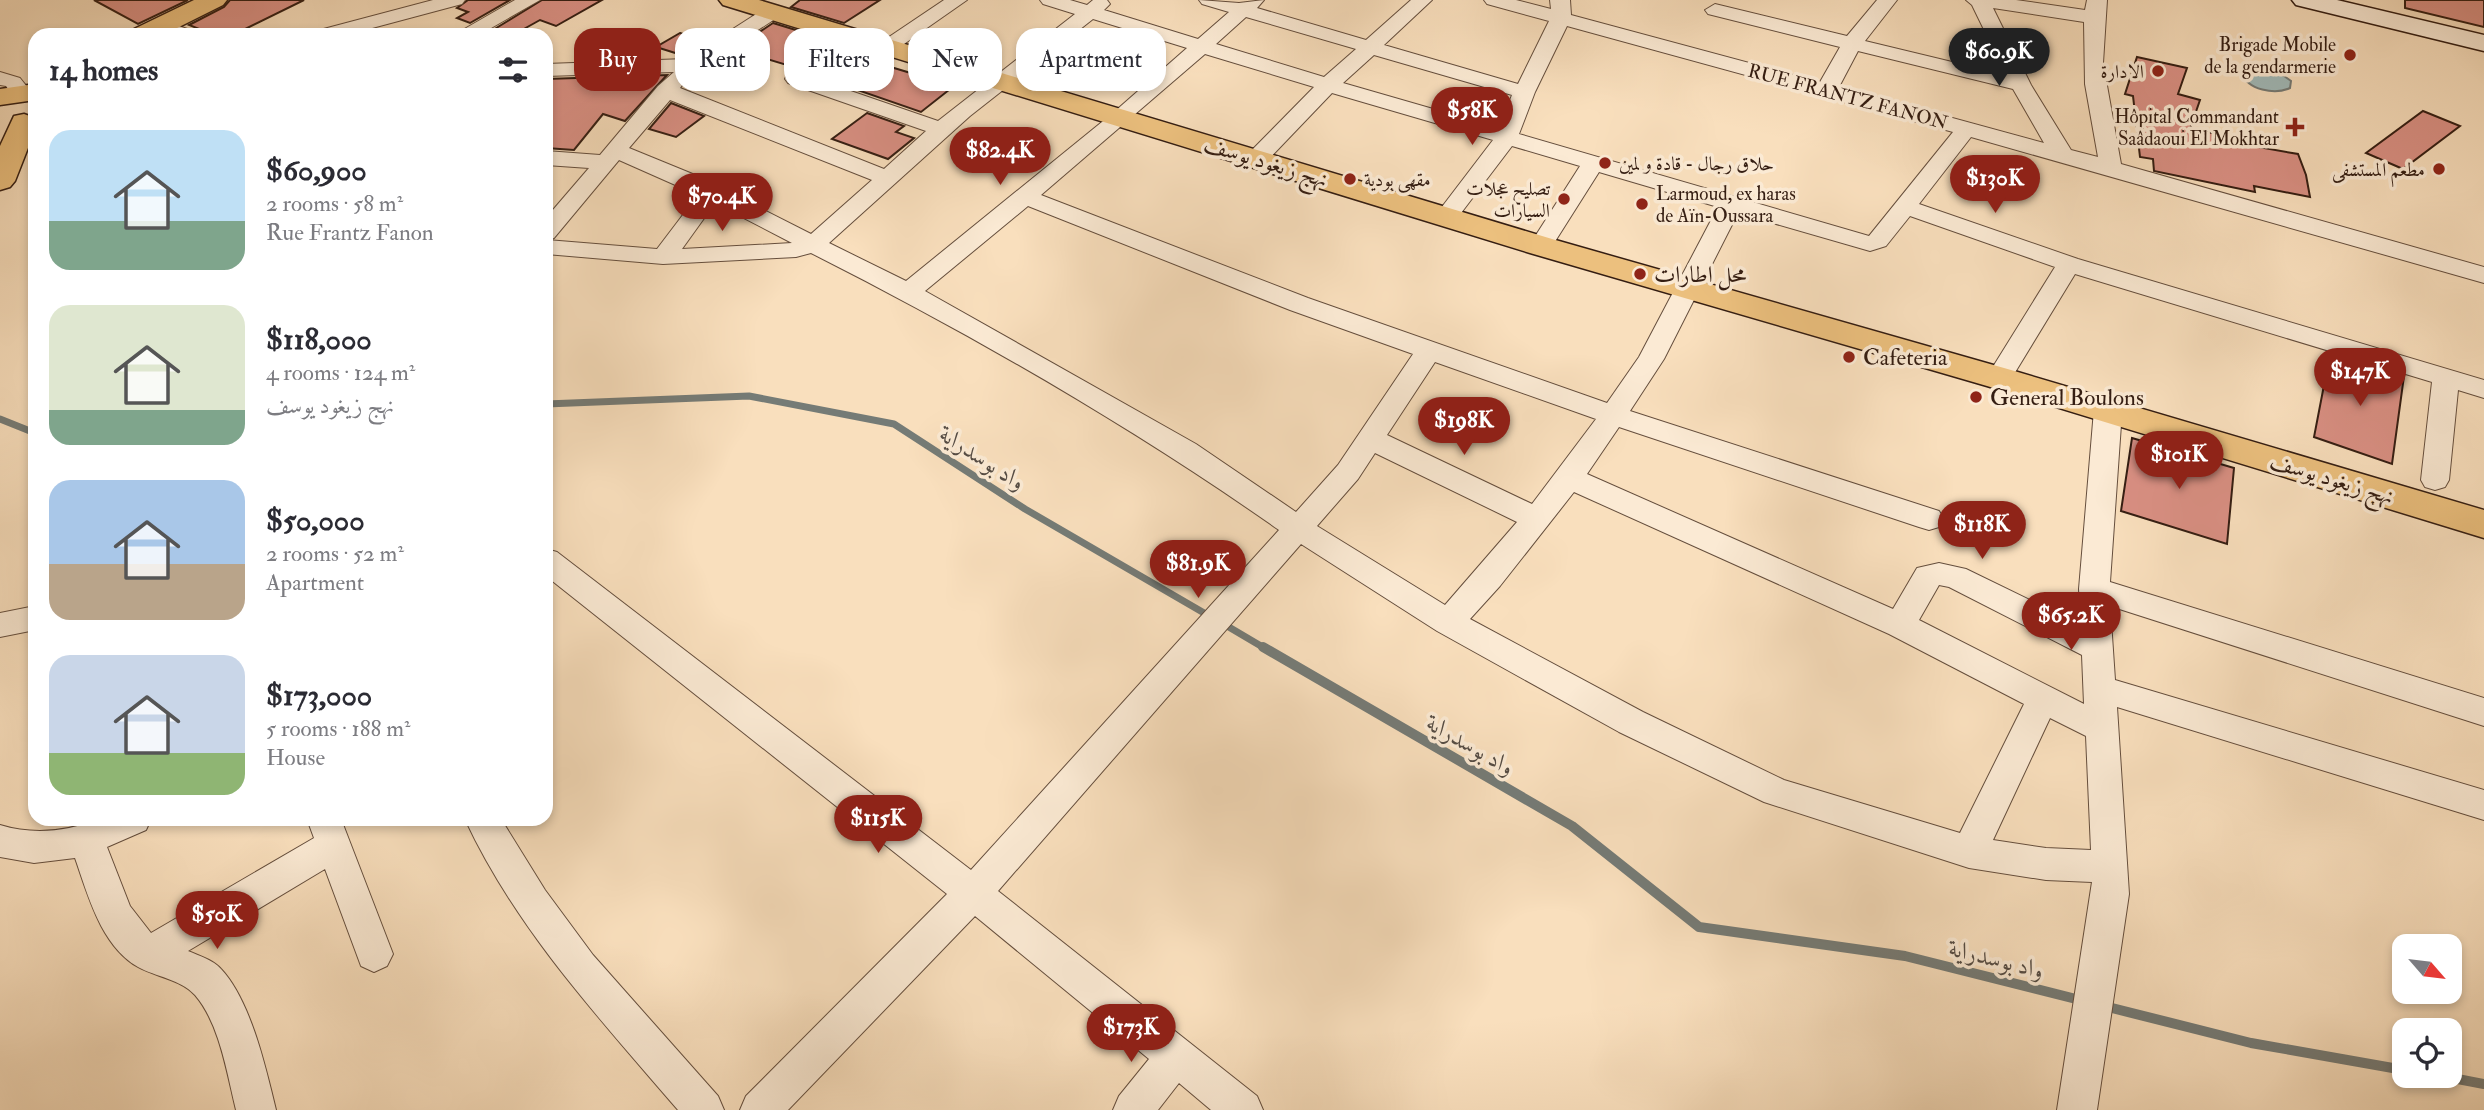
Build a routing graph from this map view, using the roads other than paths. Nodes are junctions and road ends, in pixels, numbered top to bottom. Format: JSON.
{"nodes":[{"id":1,"x":214,"y":0,"type":"edge"},
{"id":2,"x":234,"y":0,"type":"edge"},
{"id":3,"x":455,"y":0,"type":"edge"},
{"id":4,"x":530,"y":0,"type":"edge"},
{"id":5,"x":732,"y":0,"type":"edge"},
{"id":6,"x":957,"y":0,"type":"edge"},
{"id":7,"x":1051,"y":0,"type":"edge"},
{"id":8,"x":1209,"y":0,"type":"edge"},
{"id":9,"x":1422,"y":0,"type":"edge"},
{"id":10,"x":1494,"y":0,"type":"edge"},
{"id":11,"x":1887,"y":0,"type":"edge"},
{"id":12,"x":1978,"y":0,"type":"edge"},
{"id":13,"x":2305,"y":0,"type":"edge"},
{"id":14,"x":2336,"y":0,"type":"edge"},
{"id":15,"x":1248,"y":5,"type":"edge"},
{"id":16,"x":1098,"y":6,"type":"edge"},
{"id":17,"x":2095,"y":8,"type":"edge"},
{"id":18,"x":1561,"y":9,"type":"edge"},
{"id":19,"x":1715,"y":10,"type":"dead end"},
{"id":20,"x":771,"y":12,"type":"junction"},
{"id":21,"x":157,"y":28,"type":"edge"},
{"id":22,"x":183,"y":28,"type":"edge"},
{"id":23,"x":349,"y":28,"type":"edge"},
{"id":24,"x":477,"y":28,"type":"edge"},
{"id":25,"x":747,"y":28,"type":"edge"},
{"id":26,"x":823,"y":28,"type":"edge"},
{"id":27,"x":2484,"y":35,"type":"edge"},
{"id":28,"x":894,"y":42,"type":"edge"},
{"id":29,"x":1852,"y":43,"type":"junction"},
{"id":30,"x":2484,"y":43,"type":"edge"},
{"id":31,"x":1201,"y":45,"type":"junction"},
{"id":32,"x":1371,"y":46,"type":"junction"},
{"id":33,"x":675,"y":66,"type":"edge"},
{"id":34,"x":553,"y":70,"type":"edge"},
{"id":35,"x":1002,"y":79,"type":"edge"},
{"id":36,"x":675,"y":80,"type":"edge"},
{"id":37,"x":1002,"y":83,"type":"edge"},
{"id":38,"x":1328,"y":85,"type":"junction"},
{"id":39,"x":2021,"y":85,"type":"junction"},
{"id":40,"x":665,"y":90,"type":"junction"},
{"id":41,"x":830,"y":91,"type":"edge"},
{"id":42,"x":987,"y":91,"type":"edge"},
{"id":43,"x":1826,"y":91,"type":"junction"},
{"id":44,"x":1524,"y":92,"type":"junction"},
{"id":45,"x":1121,"y":118,"type":"junction"},
{"id":46,"x":20,"y":123,"type":"edge"},
{"id":47,"x":1966,"y":128,"type":"junction"},
{"id":48,"x":941,"y":129,"type":"junction"},
{"id":49,"x":1507,"y":137,"type":"junction"},
{"id":50,"x":2062,"y":154,"type":"junction"},
{"id":51,"x":610,"y":156,"type":"junction"},
{"id":52,"x":553,"y":158,"type":"edge"},
{"id":53,"x":1256,"y":159,"type":"junction"},
{"id":54,"x":1593,"y":163,"type":"junction"},
{"id":55,"x":2111,"y":168,"type":"junction"},
{"id":56,"x":887,"y":178,"type":"junction"},
{"id":57,"x":0,"y":181,"type":"edge"},
{"id":58,"x":712,"y":192,"type":"junction"},
{"id":59,"x":1024,"y":196,"type":"junction"},
{"id":60,"x":1731,"y":204,"type":"junction"},
{"id":61,"x":1906,"y":207,"type":"junction"},
{"id":62,"x":1447,"y":216,"type":"junction"},
{"id":63,"x":553,"y":225,"type":"edge"},
{"id":64,"x":815,"y":243,"type":"junction"},
{"id":65,"x":1541,"y":246,"type":"junction"},
{"id":66,"x":553,"y":248,"type":"edge"},
{"id":67,"x":663,"y":257,"type":"junction"},
{"id":68,"x":2069,"y":264,"type":"junction"},
{"id":69,"x":2484,"y":275,"type":"edge"},
{"id":70,"x":1685,"y":289,"type":"junction"},
{"id":71,"x":908,"y":292,"type":"junction"},
{"id":72,"x":1429,"y":351,"type":"junction"},
{"id":73,"x":2446,"y":377,"type":"junction"},
{"id":74,"x":1999,"y":378,"type":"junction"},
{"id":75,"x":2484,"y":388,"type":"edge"},
{"id":76,"x":2108,"y":410,"type":"junction"},
{"id":77,"x":1613,"y":415,"type":"junction"},
{"id":78,"x":1371,"y":439,"type":"junction"},
{"id":79,"x":1569,"y":478,"type":"junction"},
{"id":80,"x":2435,"y":480,"type":"dead end"},
{"id":81,"x":1536,"y":519,"type":"junction"},
{"id":82,"x":1929,"y":519,"type":"dead end"},
{"id":83,"x":2484,"y":524,"type":"edge"},
{"id":84,"x":1288,"y":538,"type":"junction"},
{"id":85,"x":553,"y":565,"type":"edge"},
{"id":86,"x":2094,"y":589,"type":"junction"},
{"id":87,"x":28,"y":619,"type":"edge"},
{"id":88,"x":1448,"y":622,"type":"junction"},
{"id":89,"x":0,"y":625,"type":"edge"},
{"id":90,"x":1900,"y":625,"type":"junction"},
{"id":91,"x":2097,"y":648,"type":"junction"},
{"id":92,"x":2099,"y":688,"type":"junction"},
{"id":93,"x":2043,"y":699,"type":"junction"},
{"id":94,"x":2484,"y":712,"type":"edge"},
{"id":95,"x":2102,"y":729,"type":"junction"},
{"id":96,"x":2484,"y":805,"type":"edge"},
{"id":97,"x":118,"y":826,"type":"edge"},
{"id":98,"x":486,"y":826,"type":"edge"},
{"id":99,"x":328,"y":832,"type":"edge"},
{"id":100,"x":87,"y":840,"type":"junction"},
{"id":101,"x":3,"y":846,"type":"edge"},
{"id":102,"x":1969,"y":852,"type":"junction"},
{"id":103,"x":2110,"y":881,"type":"junction"},
{"id":104,"x":973,"y":893,"type":"junction"},
{"id":105,"x":150,"y":954,"type":"junction"},
{"id":106,"x":374,"y":954,"type":"dead end"},
{"id":107,"x":1176,"y":1056,"type":"junction"},
{"id":108,"x":256,"y":1110,"type":"edge"},
{"id":109,"x":704,"y":1110,"type":"edge"},
{"id":110,"x":760,"y":1110,"type":"edge"},
{"id":111,"x":1133,"y":1110,"type":"edge"},
{"id":112,"x":1244,"y":1110,"type":"edge"},
{"id":113,"x":2077,"y":1110,"type":"edge"}],
"edges":[{"from":1,"to":21,"type":"main road"},
{"from":2,"to":22,"type":"main road"},
{"from":3,"to":23,"type":"street"},
{"from":4,"to":24,"type":"street"},
{"from":5,"to":20,"type":"main road","name":"نهج زيغود يوسف"},
{"from":6,"to":28,"type":"street"},
{"from":7,"to":16,"type":"street"},
{"from":8,"to":15,"type":"street"},
{"from":9,"to":32,"type":"street"},
{"from":10,"to":18,"type":"street","name":"RUE FRANTZ FANON"},
{"from":11,"to":29,"type":"street"},
{"from":12,"to":17,"type":"street"},
{"from":12,"to":39,"type":"street"},
{"from":13,"to":30,"type":"main road"},
{"from":14,"to":27,"type":"main road"},
{"from":15,"to":31,"type":"street"},
{"from":15,"to":32,"type":"street"},
{"from":16,"to":31,"type":"street"},
{"from":16,"to":35,"type":"street"},
{"from":17,"to":55,"type":"street"},
{"from":18,"to":43,"type":"street","name":"RUE FRANTZ FANON"},
{"from":18,"to":44,"type":"street"},
{"from":19,"to":29,"type":"street"},
{"from":20,"to":25,"type":"street"},
{"from":20,"to":26,"type":"main road","name":"نهج زيغود يوسف"},
{"from":29,"to":39,"type":"street"},
{"from":29,"to":43,"type":"street"},
{"from":31,"to":38,"type":"street"},
{"from":31,"to":45,"type":"street"},
{"from":32,"to":38,"type":"street"},
{"from":32,"to":44,"type":"street"},
{"from":33,"to":34,"type":"street"},
{"from":36,"to":40,"type":"street"},
{"from":37,"to":45,"type":"main road","name":"نهج زيغود يوسف"},
{"from":38,"to":49,"type":"street"},
{"from":38,"to":53,"type":"street"},
{"from":39,"to":50,"type":"street"},
{"from":40,"to":51,"type":"street"},
{"from":40,"to":56,"type":"street"},
{"from":41,"to":48,"type":"street"},
{"from":42,"to":48,"type":"street"},
{"from":43,"to":47,"type":"street","name":"RUE FRANTZ FANON"},
{"from":44,"to":49,"type":"street"},
{"from":45,"to":53,"type":"main road","name":"نهج زيغود يوسف"},
{"from":45,"to":59,"type":"street"},
{"from":46,"to":57,"type":"main road"},
{"from":47,"to":50,"type":"street","name":"RUE FRANTZ FANON"},
{"from":47,"to":61,"type":"street"},
{"from":48,"to":56,"type":"street"},
{"from":49,"to":54,"type":"street"},
{"from":49,"to":62,"type":"street"},
{"from":50,"to":55,"type":"street","name":"RUE FRANTZ FANON"},
{"from":51,"to":52,"type":"street"},
{"from":51,"to":58,"type":"street"},
{"from":51,"to":63,"type":"street"},
{"from":53,"to":62,"type":"main road","name":"نهج زيغود يوسف"},
{"from":54,"to":60,"type":"street"},
{"from":54,"to":65,"type":"street"},
{"from":55,"to":69,"type":"street","name":"RUE FRANTZ FANON"},
{"from":56,"to":64,"type":"street"},
{"from":58,"to":64,"type":"street"},
{"from":58,"to":67,"type":"street"},
{"from":59,"to":71,"type":"street"},
{"from":59,"to":72,"type":"street"},
{"from":60,"to":61,"type":"street"},
{"from":60,"to":70,"type":"street"},
{"from":61,"to":68,"type":"street"},
{"from":62,"to":65,"type":"main road","name":"نهج زيغود يوسف"},
{"from":64,"to":67,"type":"street"},
{"from":64,"to":71,"type":"street"},
{"from":65,"to":70,"type":"main road","name":"نهج زيغود يوسف"},
{"from":66,"to":67,"type":"street"},
{"from":68,"to":73,"type":"street"},
{"from":68,"to":74,"type":"street"},
{"from":70,"to":74,"type":"main road","name":"نهج زيغود يوسف"},
{"from":70,"to":77,"type":"street"},
{"from":71,"to":84,"type":"street"},
{"from":72,"to":77,"type":"street"},
{"from":72,"to":78,"type":"street"},
{"from":73,"to":75,"type":"street"},
{"from":73,"to":80,"type":"street"},
{"from":74,"to":76,"type":"main road","name":"نهج زيغود يوسف"},
{"from":76,"to":83,"type":"main road","name":"نهج زيغود يوسف"},
{"from":76,"to":86,"type":"street"},
{"from":77,"to":79,"type":"street"},
{"from":77,"to":82,"type":"street"},
{"from":78,"to":81,"type":"street"},
{"from":78,"to":84,"type":"street"},
{"from":79,"to":81,"type":"street"},
{"from":79,"to":90,"type":"street"},
{"from":81,"to":88,"type":"street"},
{"from":84,"to":88,"type":"street"},
{"from":84,"to":104,"type":"street"},
{"from":85,"to":104,"type":"street"},
{"from":86,"to":91,"type":"street"},
{"from":86,"to":94,"type":"street"},
{"from":87,"to":89,"type":"street"},
{"from":88,"to":102,"type":"street"},
{"from":90,"to":91,"type":"street"},
{"from":90,"to":93,"type":"street"},
{"from":91,"to":92,"type":"street"},
{"from":92,"to":95,"type":"street"},
{"from":92,"to":96,"type":"street"},
{"from":93,"to":95,"type":"street"},
{"from":93,"to":102,"type":"street"},
{"from":95,"to":103,"type":"street"},
{"from":97,"to":100,"type":"street"},
{"from":98,"to":109,"type":"street"},
{"from":99,"to":105,"type":"street"},
{"from":99,"to":106,"type":"street"},
{"from":100,"to":101,"type":"street"},
{"from":100,"to":105,"type":"street"},
{"from":102,"to":103,"type":"street"},
{"from":103,"to":113,"type":"street"},
{"from":104,"to":107,"type":"street"},
{"from":104,"to":110,"type":"street"},
{"from":105,"to":108,"type":"street"},
{"from":107,"to":111,"type":"street"},
{"from":107,"to":112,"type":"street"}]}
